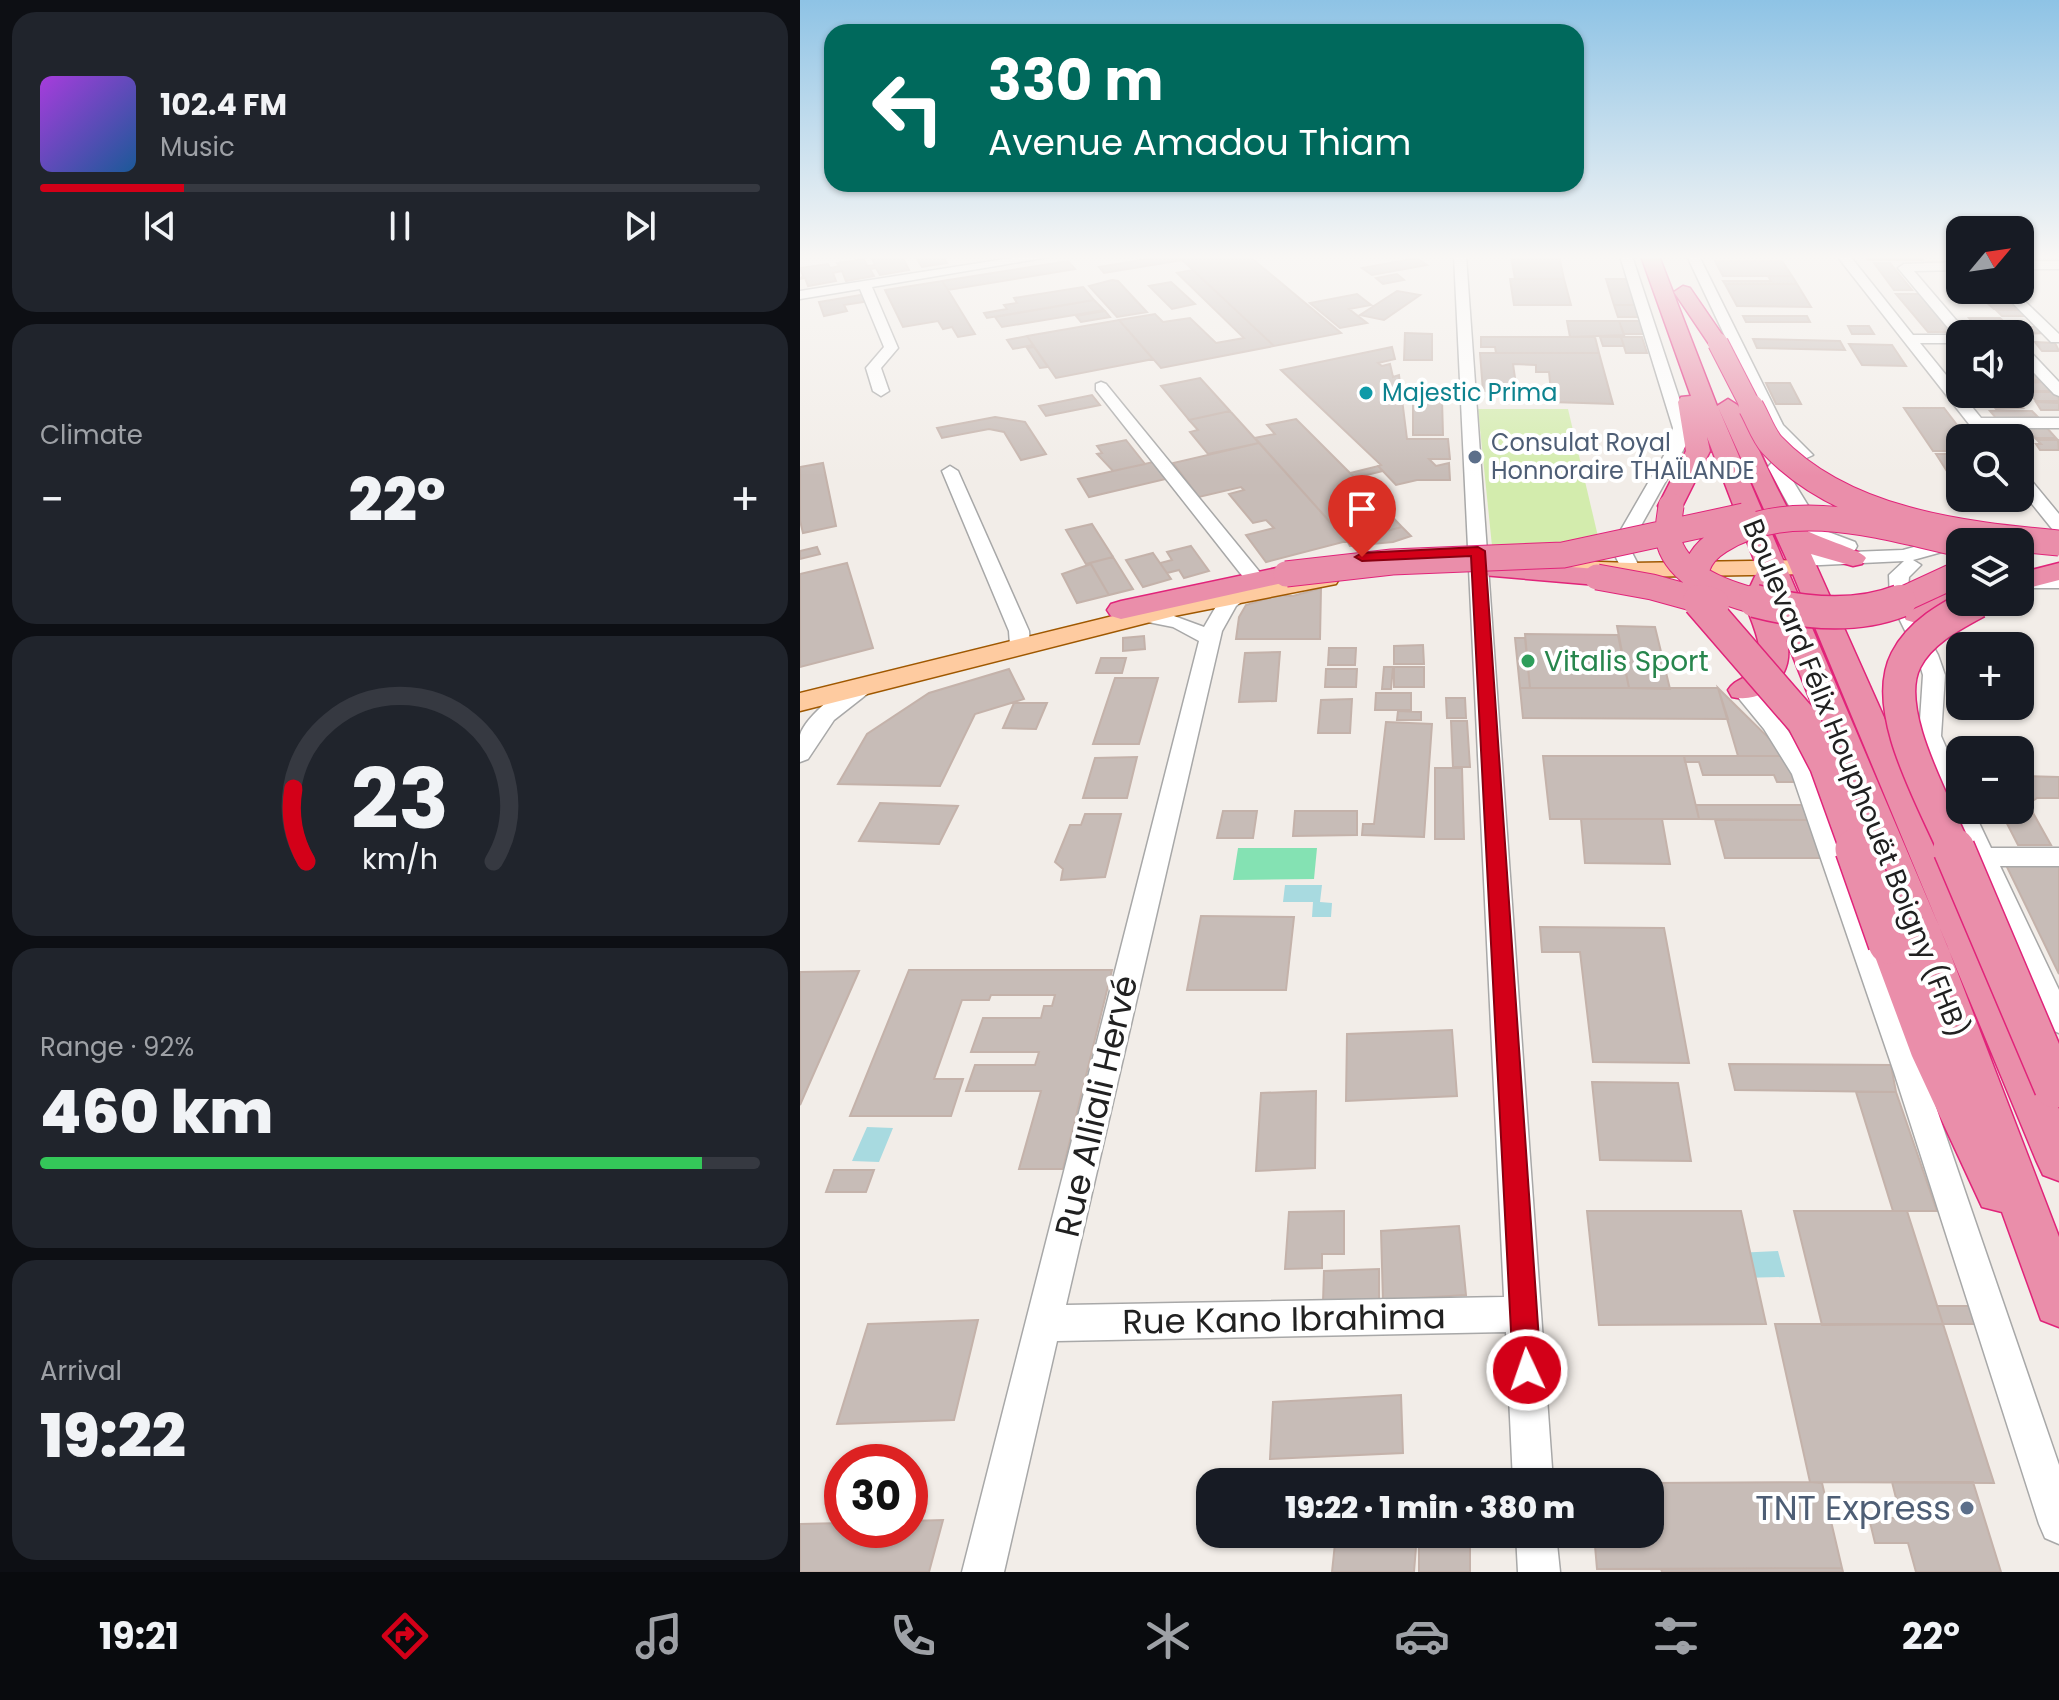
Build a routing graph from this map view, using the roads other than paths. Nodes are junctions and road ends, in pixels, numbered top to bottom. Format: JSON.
{"nodes":[{"id":1,"x":883,"y":329,"type":"edge"},
{"id":2,"x":1465,"y":329,"type":"edge"},
{"id":3,"x":1649,"y":329,"type":"edge"},
{"id":4,"x":1676,"y":329,"type":"edge"},
{"id":5,"x":1697,"y":329,"type":"edge"},
{"id":6,"x":1709,"y":329,"type":"edge"},
{"id":7,"x":1727,"y":329,"type":"edge"},
{"id":8,"x":1902,"y":329,"type":"edge"},
{"id":9,"x":1946,"y":338,"type":"edge"},
{"id":10,"x":1910,"y":339,"type":"junction"},
{"id":11,"x":2034,"y":339,"type":"edge"},
{"id":12,"x":2057,"y":339,"type":"edge"},
{"id":13,"x":1682,"y":346,"type":"junction"},
{"id":14,"x":2034,"y":364,"type":"edge"},
{"id":15,"x":1101,"y":387,"type":"dead end"},
{"id":16,"x":881,"y":391,"type":"dead end"},
{"id":17,"x":2059,"y":391,"type":"edge"},
{"id":18,"x":1975,"y":423,"type":"joint"},
{"id":19,"x":2059,"y":423,"type":"edge"},
{"id":20,"x":950,"y":471,"type":"dead end"},
{"id":21,"x":2034,"y":495,"type":"edge"},
{"id":22,"x":2059,"y":526,"type":"edge"},
{"id":23,"x":2059,"y":534,"type":"edge"},
{"id":24,"x":1946,"y":535,"type":"edge"},
{"id":25,"x":1946,"y":541,"type":"edge"},
{"id":26,"x":2059,"y":543,"type":"edge"},
{"id":27,"x":1796,"y":557,"type":"junction"},
{"id":28,"x":1907,"y":561,"type":"junction"},
{"id":29,"x":1854,"y":562,"type":"junction"},
{"id":30,"x":2035,"y":562,"type":"edge"},
{"id":31,"x":1483,"y":563,"type":"junction"},
{"id":32,"x":1628,"y":565,"type":"junction"},
{"id":33,"x":1946,"y":569,"type":"edge"},
{"id":34,"x":1946,"y":579,"type":"edge"},
{"id":35,"x":1246,"y":584,"type":"junction"},
{"id":36,"x":1946,"y":598,"type":"edge"},
{"id":37,"x":1133,"y":613,"type":"junction"},
{"id":38,"x":1955,"y":616,"type":"edge"},
{"id":39,"x":1211,"y":640,"type":"junction"},
{"id":40,"x":1020,"y":645,"type":"junction"},
{"id":41,"x":863,"y":686,"type":"junction"},
{"id":42,"x":1743,"y":690,"type":"joint"},
{"id":43,"x":800,"y":702,"type":"edge"},
{"id":44,"x":800,"y":754,"type":"edge"},
{"id":45,"x":1946,"y":775,"type":"edge"},
{"id":46,"x":1967,"y":824,"type":"edge"},
{"id":47,"x":1981,"y":857,"type":"junction"},
{"id":48,"x":2059,"y":857,"type":"edge"},
{"id":49,"x":2059,"y":1021,"type":"edge"},
{"id":50,"x":2057,"y":1092,"type":"edge"},
{"id":51,"x":2059,"y":1160,"type":"edge"},
{"id":52,"x":2057,"y":1298,"type":"edge"},
{"id":53,"x":1523,"y":1314,"type":"junction"},
{"id":54,"x":1046,"y":1323,"type":"junction"},
{"id":55,"x":1532,"y":1468,"type":"edge"},
{"id":56,"x":2059,"y":1524,"type":"edge"},
{"id":57,"x":1537,"y":1548,"type":"edge"},
{"id":58,"x":983,"y":1572,"type":"edge"},
{"id":59,"x":1539,"y":1572,"type":"edge"}],
"edges":[{"from":1,"to":16,"type":"street"},
{"from":2,"to":31,"type":"street"},
{"from":3,"to":32,"type":"street"},
{"from":4,"to":13,"type":"highway","name":"Boulevard Félix Houphouët Boigny (FHB)"},
{"from":5,"to":27,"type":"highway","name":"Boulevard Félix Houphouët Boigny (FHB)","bridge":true},
{"from":6,"to":26,"type":"highway","name":"Boulevard Félix Houphouët Boigny (FHB)","bridge":true},
{"from":7,"to":27,"type":"street"},
{"from":8,"to":10,"type":"street"},
{"from":9,"to":10,"type":"street"},
{"from":10,"to":18,"type":"street"},
{"from":11,"to":12,"type":"street"},
{"from":13,"to":27,"type":"highway","name":"Boulevard Félix Houphouët Boigny (FHB)"},
{"from":13,"to":34,"type":"highway","bridge":true},
{"from":14,"to":17,"type":"street"},
{"from":15,"to":35,"type":"street"},
{"from":18,"to":19,"type":"street"},
{"from":20,"to":40,"type":"street"},
{"from":21,"to":22,"type":"street"},
{"from":23,"to":30,"type":"street"},
{"from":24,"to":37,"type":"highway","bridge":true},
{"from":25,"to":52,"type":"highway","bridge":true},
{"from":27,"to":28,"type":"street"},
{"from":27,"to":29,"type":"highway"},
{"from":27,"to":29,"type":"highway"},
{"from":27,"to":32,"type":"main road"},
{"from":27,"to":42,"type":"highway"},
{"from":27,"to":51,"type":"highway","name":"Boulevard Félix Houphouët Boigny (FHB)"},
{"from":27,"to":52,"type":"highway","name":"Boulevard Félix Houphouët Boigny (FHB)"},
{"from":28,"to":29,"type":"street"},
{"from":28,"to":30,"type":"street"},
{"from":28,"to":33,"type":"street"},
{"from":28,"to":45,"type":"street"},
{"from":31,"to":32,"type":"main road"},
{"from":31,"to":35,"type":"main road"},
{"from":31,"to":36,"type":"highway","bridge":true},
{"from":31,"to":53,"type":"street"},
{"from":35,"to":37,"type":"main road"},
{"from":35,"to":39,"type":"street","name":"Rue Alliali Hervé"},
{"from":37,"to":39,"type":"street"},
{"from":37,"to":40,"type":"main road"},
{"from":38,"to":50,"type":"highway","bridge":true},
{"from":39,"to":54,"type":"street","name":"Rue Alliali Hervé"},
{"from":40,"to":41,"type":"main road"},
{"from":41,"to":43,"type":"main road"},
{"from":41,"to":44,"type":"street"},
{"from":42,"to":56,"type":"street"},
{"from":46,"to":47,"type":"street"},
{"from":47,"to":48,"type":"street"},
{"from":47,"to":49,"type":"street"},
{"from":53,"to":54,"type":"street","name":"Rue Kano Ibrahima"},
{"from":53,"to":55,"type":"street"},
{"from":54,"to":58,"type":"street","name":"Rue Alliali Hervé"},
{"from":57,"to":59,"type":"street"}]}
